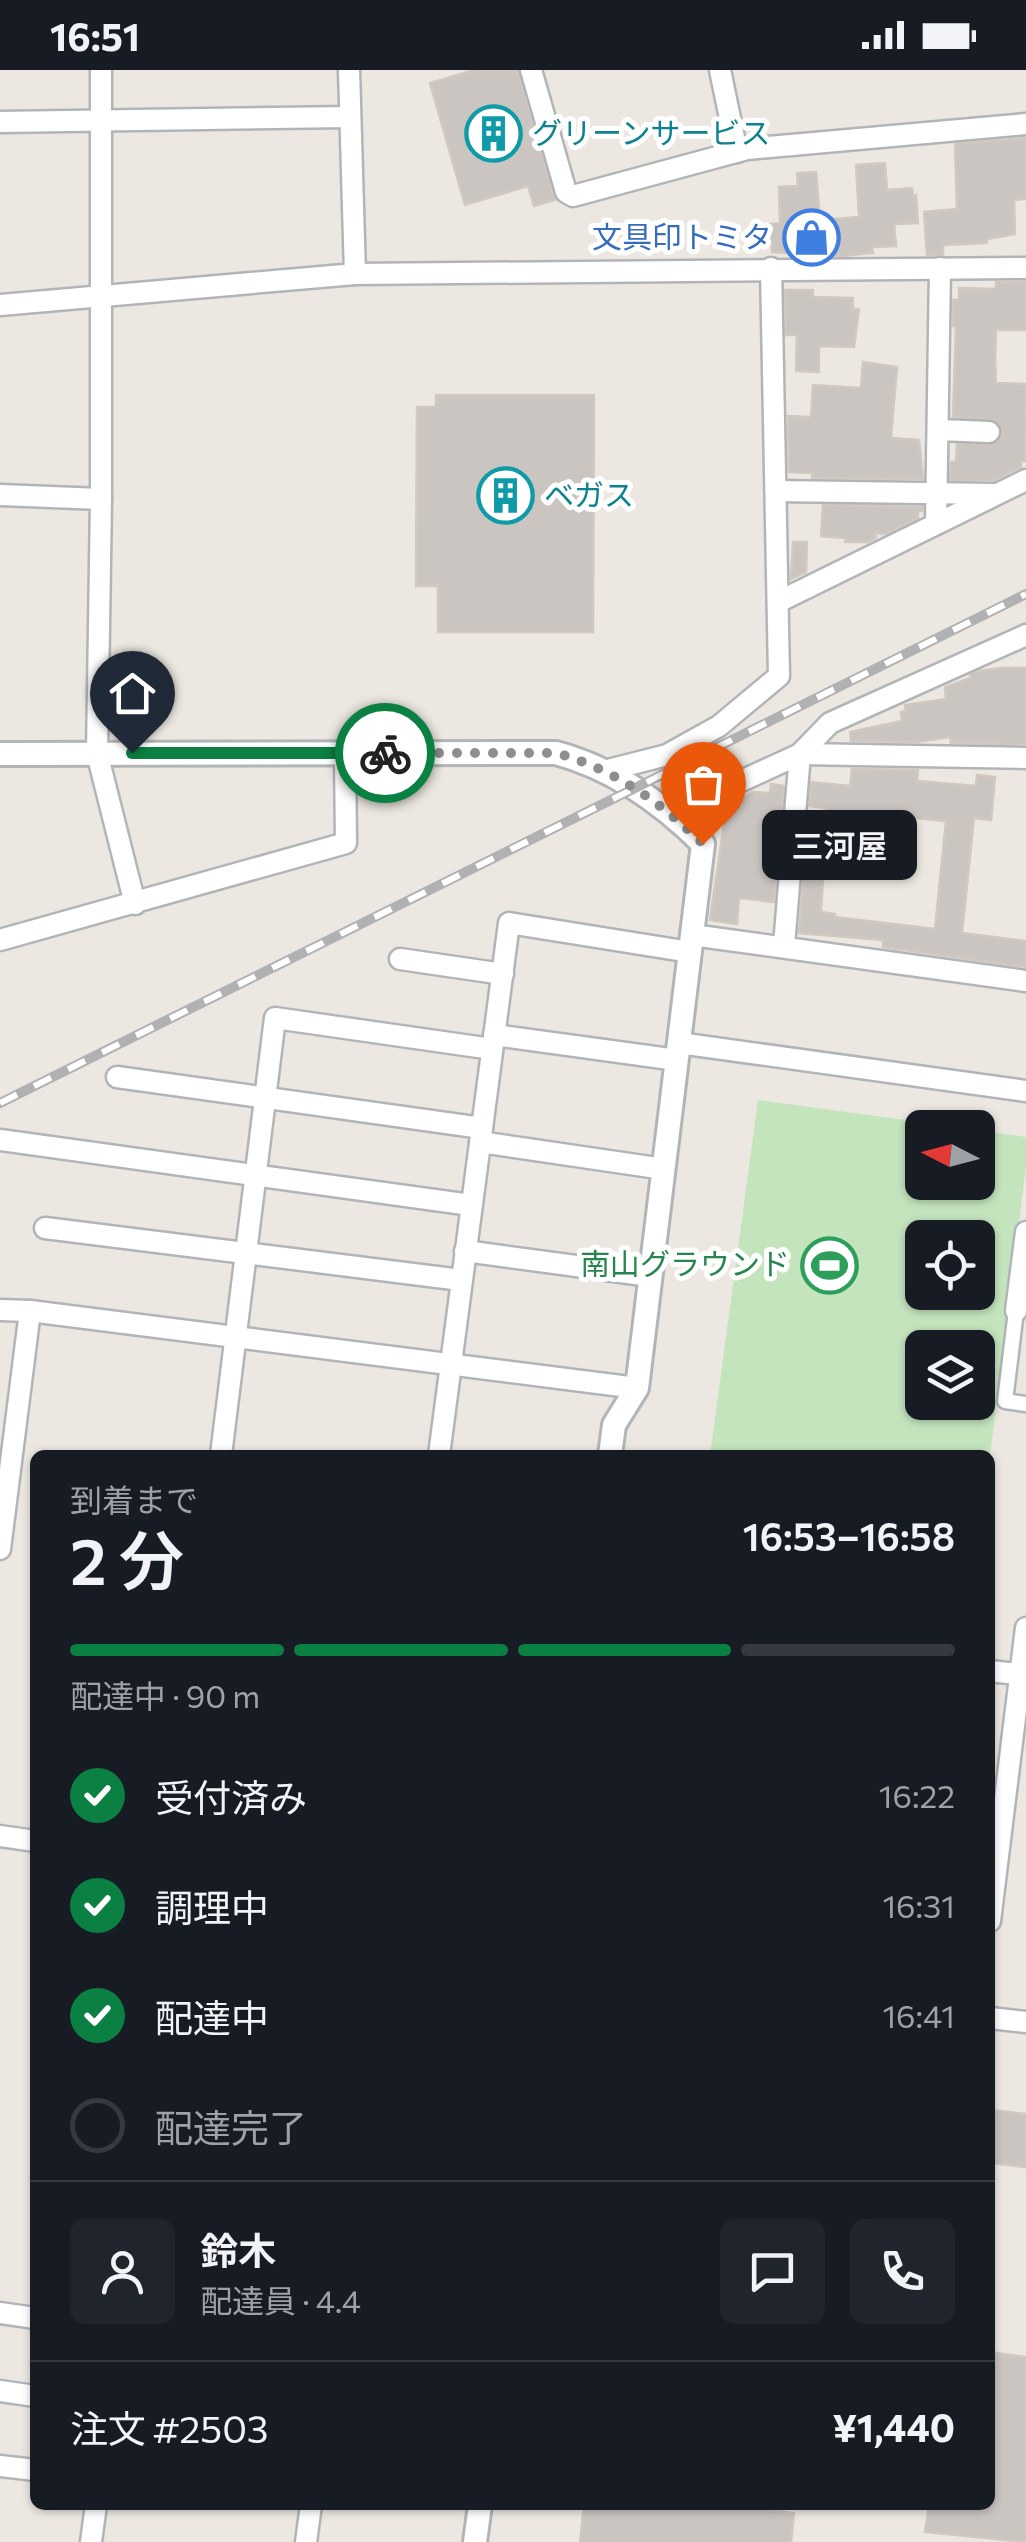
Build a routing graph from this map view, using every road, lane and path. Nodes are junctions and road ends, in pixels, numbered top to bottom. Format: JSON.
{"nodes":[{"id":1,"x":101,"y":70,"type":"edge"},
{"id":2,"x":349,"y":70,"type":"edge"},
{"id":3,"x":531,"y":70,"type":"edge"},
{"id":4,"x":720,"y":70,"type":"edge"},
{"id":5,"x":350,"y":118,"type":"junction"},
{"id":6,"x":101,"y":120,"type":"junction"},
{"id":7,"x":0,"y":122,"type":"edge"},
{"id":8,"x":1026,"y":124,"type":"edge"},
{"id":9,"x":738,"y":152,"type":"junction"},
{"id":10,"x":772,"y":268,"type":"junction"},
{"id":11,"x":940,"y":268,"type":"junction"},
{"id":12,"x":1026,"y":268,"type":"edge"},
{"id":13,"x":355,"y":274,"type":"junction"},
{"id":14,"x":101,"y":296,"type":"junction"},
{"id":15,"x":0,"y":305,"type":"edge"},
{"id":16,"x":938,"y":430,"type":"junction"},
{"id":17,"x":989,"y":432,"type":"dead end"},
{"id":18,"x":1026,"y":480,"type":"edge"},
{"id":19,"x":776,"y":491,"type":"junction"},
{"id":20,"x":936,"y":494,"type":"junction"},
{"id":21,"x":996,"y":494,"type":"junction"},
{"id":22,"x":0,"y":495,"type":"edge"},
{"id":23,"x":101,"y":498,"type":"junction"},
{"id":24,"x":936,"y":524,"type":"junction"},
{"id":25,"x":778,"y":602,"type":"junction"},
{"id":26,"x":1026,"y":635,"type":"edge"},
{"id":27,"x":97,"y":753,"type":"junction"},
{"id":28,"x":0,"y":754,"type":"edge"},
{"id":29,"x":345,"y":754,"type":"junction"},
{"id":30,"x":800,"y":754,"type":"junction"},
{"id":31,"x":1026,"y":758,"type":"edge"},
{"id":32,"x":604,"y":771,"type":"junction"},
{"id":33,"x":672,"y":813,"type":"junction"},
{"id":34,"x":135,"y":904,"type":"junction"},
{"id":35,"x":0,"y":940,"type":"edge"},
{"id":36,"x":691,"y":944,"type":"junction"},
{"id":37,"x":784,"y":946,"type":"junction"},
{"id":38,"x":400,"y":959,"type":"dead end"},
{"id":39,"x":502,"y":974,"type":"junction"},
{"id":40,"x":1026,"y":981,"type":"edge"},
{"id":41,"x":493,"y":1042,"type":"junction"},
{"id":42,"x":678,"y":1052,"type":"junction"},
{"id":43,"x":117,"y":1077,"type":"dead end"},
{"id":44,"x":1026,"y":1091,"type":"edge"},
{"id":45,"x":265,"y":1098,"type":"junction"},
{"id":46,"x":481,"y":1135,"type":"junction"},
{"id":47,"x":0,"y":1140,"type":"edge"},
{"id":48,"x":664,"y":1170,"type":"junction"},
{"id":49,"x":255,"y":1175,"type":"junction"},
{"id":50,"x":472,"y":1205,"type":"junction"},
{"id":51,"x":46,"y":1228,"type":"dead end"},
{"id":52,"x":1026,"y":1232,"type":"edge"},
{"id":53,"x":465,"y":1251,"type":"junction"},
{"id":54,"x":245,"y":1253,"type":"junction"},
{"id":55,"x":650,"y":1276,"type":"junction"},
{"id":56,"x":461,"y":1280,"type":"junction"},
{"id":57,"x":0,"y":1310,"type":"edge"},
{"id":58,"x":30,"y":1311,"type":"junction"},
{"id":59,"x":1016,"y":1311,"type":"joint"},
{"id":60,"x":235,"y":1337,"type":"junction"},
{"id":61,"x":450,"y":1364,"type":"junction"},
{"id":62,"x":637,"y":1388,"type":"junction"},
{"id":63,"x":1026,"y":1404,"type":"edge"},
{"id":64,"x":223,"y":1450,"type":"edge"},
{"id":65,"x":440,"y":1450,"type":"edge"},
{"id":66,"x":611,"y":1450,"type":"edge"},
{"id":67,"x":0,"y":1549,"type":"edge"},
{"id":68,"x":1026,"y":1628,"type":"edge"},
{"id":69,"x":995,"y":1672,"type":"edge"},
{"id":70,"x":1023,"y":1675,"type":"edge"},
{"id":71,"x":0,"y":1836,"type":"edge"},
{"id":72,"x":30,"y":1840,"type":"edge"},
{"id":73,"x":995,"y":1884,"type":"edge"},
{"id":74,"x":995,"y":2019,"type":"edge"},
{"id":75,"x":1026,"y":2022,"type":"edge"},
{"id":76,"x":0,"y":2313,"type":"edge"},
{"id":77,"x":30,"y":2317,"type":"edge"},
{"id":78,"x":0,"y":2391,"type":"edge"},
{"id":79,"x":30,"y":2395,"type":"edge"},
{"id":80,"x":0,"y":2466,"type":"edge"},
{"id":81,"x":30,"y":2469,"type":"edge"},
{"id":82,"x":95,"y":2510,"type":"edge"},
{"id":83,"x":310,"y":2510,"type":"edge"},
{"id":84,"x":479,"y":2510,"type":"edge"},
{"id":85,"x":91,"y":2542,"type":"edge"},
{"id":86,"x":306,"y":2542,"type":"edge"},
{"id":87,"x":475,"y":2542,"type":"edge"}],
"edges":[{"from":1,"to":6,"type":"street"},
{"from":2,"to":5,"type":"street"},
{"from":3,"to":9,"type":"street"},
{"from":4,"to":9,"type":"street"},
{"from":5,"to":6,"type":"street"},
{"from":5,"to":13,"type":"street"},
{"from":6,"to":7,"type":"street"},
{"from":6,"to":14,"type":"street"},
{"from":8,"to":9,"type":"street"},
{"from":10,"to":11,"type":"street"},
{"from":10,"to":13,"type":"street"},
{"from":10,"to":19,"type":"street"},
{"from":11,"to":12,"type":"street"},
{"from":11,"to":16,"type":"street"},
{"from":13,"to":14,"type":"street"},
{"from":14,"to":15,"type":"street"},
{"from":14,"to":23,"type":"street"},
{"from":16,"to":17,"type":"street"},
{"from":16,"to":20,"type":"street"},
{"from":18,"to":21,"type":"street"},
{"from":19,"to":20,"type":"street"},
{"from":19,"to":25,"type":"street"},
{"from":20,"to":21,"type":"street"},
{"from":20,"to":24,"type":"street"},
{"from":21,"to":24,"type":"street"},
{"from":22,"to":23,"type":"street"},
{"from":23,"to":27,"type":"street"},
{"from":24,"to":25,"type":"street"},
{"from":25,"to":32,"type":"street"},
{"from":26,"to":30,"type":"street"},
{"from":27,"to":28,"type":"street"},
{"from":27,"to":29,"type":"street"},
{"from":27,"to":34,"type":"street"},
{"from":29,"to":32,"type":"street"},
{"from":29,"to":34,"type":"street"},
{"from":30,"to":31,"type":"street"},
{"from":30,"to":33,"type":"street"},
{"from":30,"to":37,"type":"street"},
{"from":32,"to":33,"type":"street"},
{"from":33,"to":36,"type":"street"},
{"from":34,"to":35,"type":"street"},
{"from":36,"to":37,"type":"street"},
{"from":36,"to":39,"type":"street"},
{"from":36,"to":42,"type":"street"},
{"from":37,"to":40,"type":"street"},
{"from":38,"to":39,"type":"street"},
{"from":39,"to":41,"type":"street"},
{"from":41,"to":42,"type":"street"},
{"from":41,"to":45,"type":"street"},
{"from":41,"to":46,"type":"street"},
{"from":42,"to":44,"type":"street"},
{"from":42,"to":48,"type":"street"},
{"from":43,"to":45,"type":"street"},
{"from":45,"to":46,"type":"street"},
{"from":45,"to":49,"type":"street"},
{"from":46,"to":48,"type":"street"},
{"from":46,"to":50,"type":"street"},
{"from":47,"to":49,"type":"street"},
{"from":48,"to":55,"type":"street"},
{"from":49,"to":50,"type":"street"},
{"from":49,"to":54,"type":"street"},
{"from":50,"to":53,"type":"street"},
{"from":51,"to":54,"type":"street"},
{"from":52,"to":59,"type":"street"},
{"from":53,"to":55,"type":"street"},
{"from":53,"to":56,"type":"street"},
{"from":54,"to":56,"type":"street"},
{"from":54,"to":60,"type":"street"},
{"from":55,"to":62,"type":"street"},
{"from":56,"to":61,"type":"street"},
{"from":57,"to":58,"type":"street"},
{"from":58,"to":60,"type":"street"},
{"from":58,"to":67,"type":"street"},
{"from":59,"to":63,"type":"street"},
{"from":60,"to":61,"type":"street"},
{"from":60,"to":64,"type":"street"},
{"from":61,"to":62,"type":"street"},
{"from":61,"to":65,"type":"street"},
{"from":62,"to":66,"type":"street"},
{"from":68,"to":70,"type":"street"},
{"from":69,"to":70,"type":"street"},
{"from":70,"to":73,"type":"street"},
{"from":71,"to":72,"type":"street"},
{"from":74,"to":75,"type":"street"},
{"from":76,"to":77,"type":"street"},
{"from":78,"to":79,"type":"street"},
{"from":80,"to":81,"type":"street"},
{"from":82,"to":85,"type":"street"},
{"from":83,"to":86,"type":"street"},
{"from":84,"to":87,"type":"street"}]}
